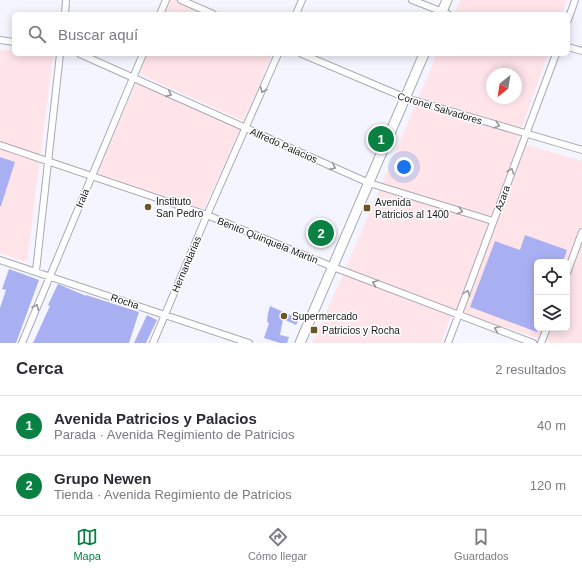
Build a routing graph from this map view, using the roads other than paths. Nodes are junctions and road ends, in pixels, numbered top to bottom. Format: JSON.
{"nodes":[{"id":1,"x":66,"y":0,"type":"edge"},
{"id":2,"x":166,"y":0,"type":"edge"},
{"id":3,"x":181,"y":0,"type":"edge"},
{"id":4,"x":302,"y":0,"type":"edge"},
{"id":5,"x":412,"y":0,"type":"edge"},
{"id":6,"x":447,"y":0,"type":"edge"},
{"id":7,"x":575,"y":0,"type":"edge"},
{"id":8,"x":65,"y":12,"type":"edge"},
{"id":9,"x":161,"y":12,"type":"edge"},
{"id":10,"x":208,"y":12,"type":"edge"},
{"id":11,"x":297,"y":12,"type":"edge"},
{"id":12,"x":441,"y":12,"type":"edge"},
{"id":13,"x":443,"y":12,"type":"edge"},
{"id":14,"x":570,"y":14,"type":"edge"},
{"id":15,"x":0,"y":40,"type":"edge"},
{"id":16,"x":12,"y":42,"type":"edge"},
{"id":17,"x":570,"y":48,"type":"edge"},
{"id":18,"x":582,"y":51,"type":"edge"},
{"id":19,"x":60,"y":56,"type":"edge"},
{"id":20,"x":84,"y":56,"type":"edge"},
{"id":21,"x":143,"y":56,"type":"edge"},
{"id":22,"x":277,"y":56,"type":"edge"},
{"id":23,"x":307,"y":56,"type":"edge"},
{"id":24,"x":423,"y":56,"type":"edge"},
{"id":25,"x":555,"y":56,"type":"edge"},
{"id":26,"x":134,"y":78,"type":"junction"},
{"id":27,"x":406,"y":98,"type":"junction"},
{"id":28,"x":246,"y":129,"type":"junction"},
{"id":29,"x":525,"y":133,"type":"junction"},
{"id":30,"x":0,"y":145,"type":"edge"},
{"id":31,"x":582,"y":150,"type":"edge"},
{"id":32,"x":48,"y":161,"type":"junction"},
{"id":33,"x":91,"y":176,"type":"junction"},
{"id":34,"x":369,"y":183,"type":"junction"},
{"id":35,"x":207,"y":215,"type":"junction"},
{"id":36,"x":493,"y":221,"type":"junction"},
{"id":37,"x":582,"y":232,"type":"edge"},
{"id":38,"x":0,"y":260,"type":"edge"},
{"id":39,"x":570,"y":265,"type":"edge"},
{"id":40,"x":333,"y":267,"type":"junction"},
{"id":41,"x":36,"y":271,"type":"junction"},
{"id":42,"x":49,"y":276,"type":"junction"},
{"id":43,"x":165,"y":314,"type":"junction"},
{"id":44,"x":459,"y":314,"type":"junction"},
{"id":45,"x":546,"y":331,"type":"edge"},
{"id":46,"x":22,"y":343,"type":"edge"},
{"id":47,"x":153,"y":343,"type":"edge"},
{"id":48,"x":249,"y":343,"type":"edge"},
{"id":49,"x":300,"y":343,"type":"edge"},
{"id":50,"x":448,"y":343,"type":"edge"},
{"id":51,"x":533,"y":343,"type":"edge"},
{"id":52,"x":541,"y":343,"type":"edge"}],
"edges":[{"from":1,"to":8,"type":"street"},
{"from":2,"to":9,"type":"street"},
{"from":3,"to":10,"type":"street"},
{"from":4,"to":11,"type":"street"},
{"from":5,"to":12,"type":"street"},
{"from":6,"to":13,"type":"main road"},
{"from":7,"to":14,"type":"street"},
{"from":15,"to":16,"type":"street"},
{"from":17,"to":18,"type":"street"},
{"from":19,"to":32,"type":"street"},
{"from":20,"to":26,"type":"street","name":"Alfredo Palacios"},
{"from":21,"to":26,"type":"street","name":"Irala"},
{"from":22,"to":28,"type":"street","name":"Hernandarias","one_way":true},
{"from":23,"to":27,"type":"street","name":"Coronel Salvadores"},
{"from":24,"to":27,"type":"main road"},
{"from":25,"to":29,"type":"street","name":"Azara"},
{"from":26,"to":28,"type":"street","name":"Alfredo Palacios","one_way":true},
{"from":26,"to":33,"type":"street","name":"Irala"},
{"from":27,"to":29,"type":"street","name":"Coronel Salvadores","one_way":true},
{"from":27,"to":34,"type":"main road"},
{"from":28,"to":34,"type":"street","name":"Alfredo Palacios","one_way":true},
{"from":28,"to":35,"type":"street","name":"Hernandarias"},
{"from":29,"to":31,"type":"street","name":"Coronel Salvadores"},
{"from":36,"to":29,"type":"street","name":"Azara","one_way":true},
{"from":30,"to":32,"type":"street","name":"Benito Quinquela Martín"},
{"from":32,"to":33,"type":"street","name":"Benito Quinquela Martín"},
{"from":32,"to":41,"type":"street"},
{"from":33,"to":35,"type":"street","name":"Benito Quinquela Martín"},
{"from":33,"to":42,"type":"street","name":"Irala"},
{"from":34,"to":36,"type":"street","name":"Alfredo Palacios","one_way":true},
{"from":34,"to":40,"type":"main road"},
{"from":35,"to":40,"type":"street","name":"Benito Quinquela Martín"},
{"from":35,"to":43,"type":"street","name":"Hernandarias"},
{"from":44,"to":36,"type":"street","name":"Azara","one_way":true},
{"from":37,"to":39,"type":"street"},
{"from":38,"to":41,"type":"street","name":"Rocha"},
{"from":44,"to":40,"type":"street","name":"Benito Quinquela Martín","one_way":true},
{"from":40,"to":49,"type":"main road"},
{"from":41,"to":42,"type":"street","name":"Rocha"},
{"from":42,"to":43,"type":"street","name":"Rocha"},
{"from":46,"to":42,"type":"street","name":"Irala","one_way":true},
{"from":43,"to":47,"type":"street","name":"Hernandarias"},
{"from":43,"to":48,"type":"street","name":"Rocha"},
{"from":44,"to":50,"type":"street","name":"Azara"},
{"from":51,"to":44,"type":"street","name":"Benito Quinquela Martín","one_way":true},
{"from":45,"to":52,"type":"street"}]}
